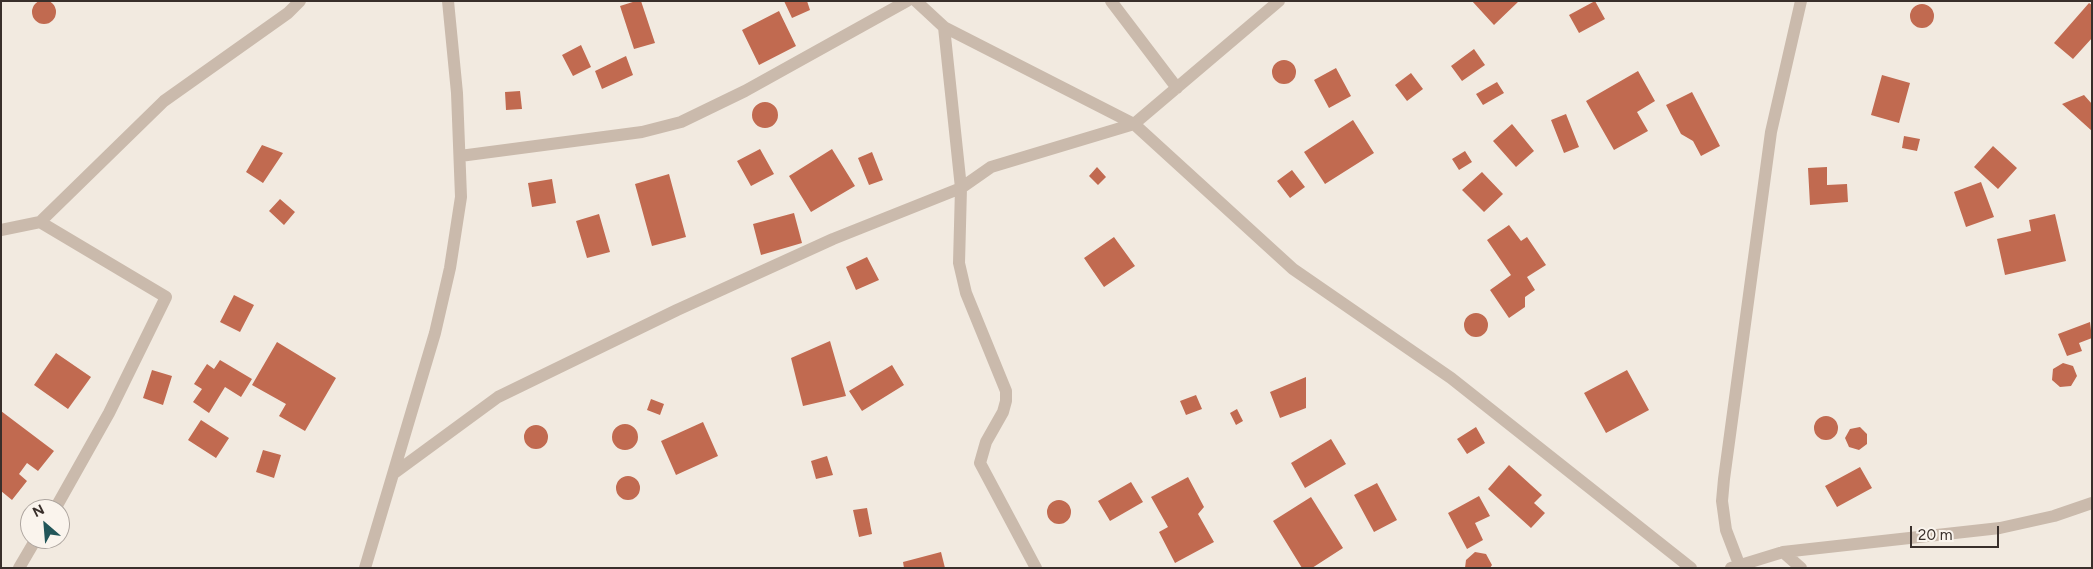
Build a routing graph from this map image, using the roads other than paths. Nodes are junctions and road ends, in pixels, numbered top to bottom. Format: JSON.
{"nodes":[{"id":1,"x":300,"y":1,"type":"edge"},
{"id":2,"x":448,"y":1,"type":"edge"},
{"id":3,"x":907,"y":1,"type":"edge"},
{"id":4,"x":916,"y":1,"type":"edge"},
{"id":5,"x":1111,"y":1,"type":"edge"},
{"id":6,"x":1279,"y":1,"type":"edge"},
{"id":7,"x":1801,"y":1,"type":"edge"},
{"id":8,"x":944,"y":27,"type":"junction"},
{"id":9,"x":1177,"y":88,"type":"junction"},
{"id":10,"x":1134,"y":124,"type":"junction"},
{"id":11,"x":460,"y":156,"type":"junction"},
{"id":12,"x":961,"y":188,"type":"junction"},
{"id":13,"x":40,"y":222,"type":"junction"},
{"id":14,"x":1,"y":230,"type":"edge"},
{"id":15,"x":393,"y":474,"type":"junction"},
{"id":16,"x":61,"y":499,"type":"edge"},
{"id":17,"x":2092,"y":503,"type":"edge"},
{"id":18,"x":30,"y":549,"type":"edge"},
{"id":19,"x":1783,"y":552,"type":"junction"},
{"id":20,"x":368,"y":566,"type":"edge"},
{"id":21,"x":1735,"y":566,"type":"edge"},
{"id":22,"x":19,"y":568,"type":"edge"},
{"id":23,"x":1036,"y":568,"type":"edge"},
{"id":24,"x":1691,"y":568,"type":"edge"},
{"id":25,"x":1801,"y":568,"type":"edge"}],
"edges":[{"from":1,"to":13,"type":"street"},
{"from":2,"to":11,"type":"street"},
{"from":3,"to":11,"type":"street"},
{"from":4,"to":8,"type":"street"},
{"from":5,"to":9,"type":"street"},
{"from":6,"to":9,"type":"street"},
{"from":7,"to":21,"type":"street"},
{"from":8,"to":10,"type":"street"},
{"from":8,"to":12,"type":"street"},
{"from":9,"to":10,"type":"street"},
{"from":10,"to":12,"type":"street"},
{"from":10,"to":24,"type":"street"},
{"from":11,"to":15,"type":"street"},
{"from":12,"to":15,"type":"street"},
{"from":12,"to":23,"type":"street"},
{"from":13,"to":14,"type":"street"},
{"from":13,"to":16,"type":"street"},
{"from":15,"to":20,"type":"street"},
{"from":17,"to":19,"type":"street"},
{"from":18,"to":22,"type":"street"},
{"from":19,"to":21,"type":"street"},
{"from":19,"to":25,"type":"street"}]}
